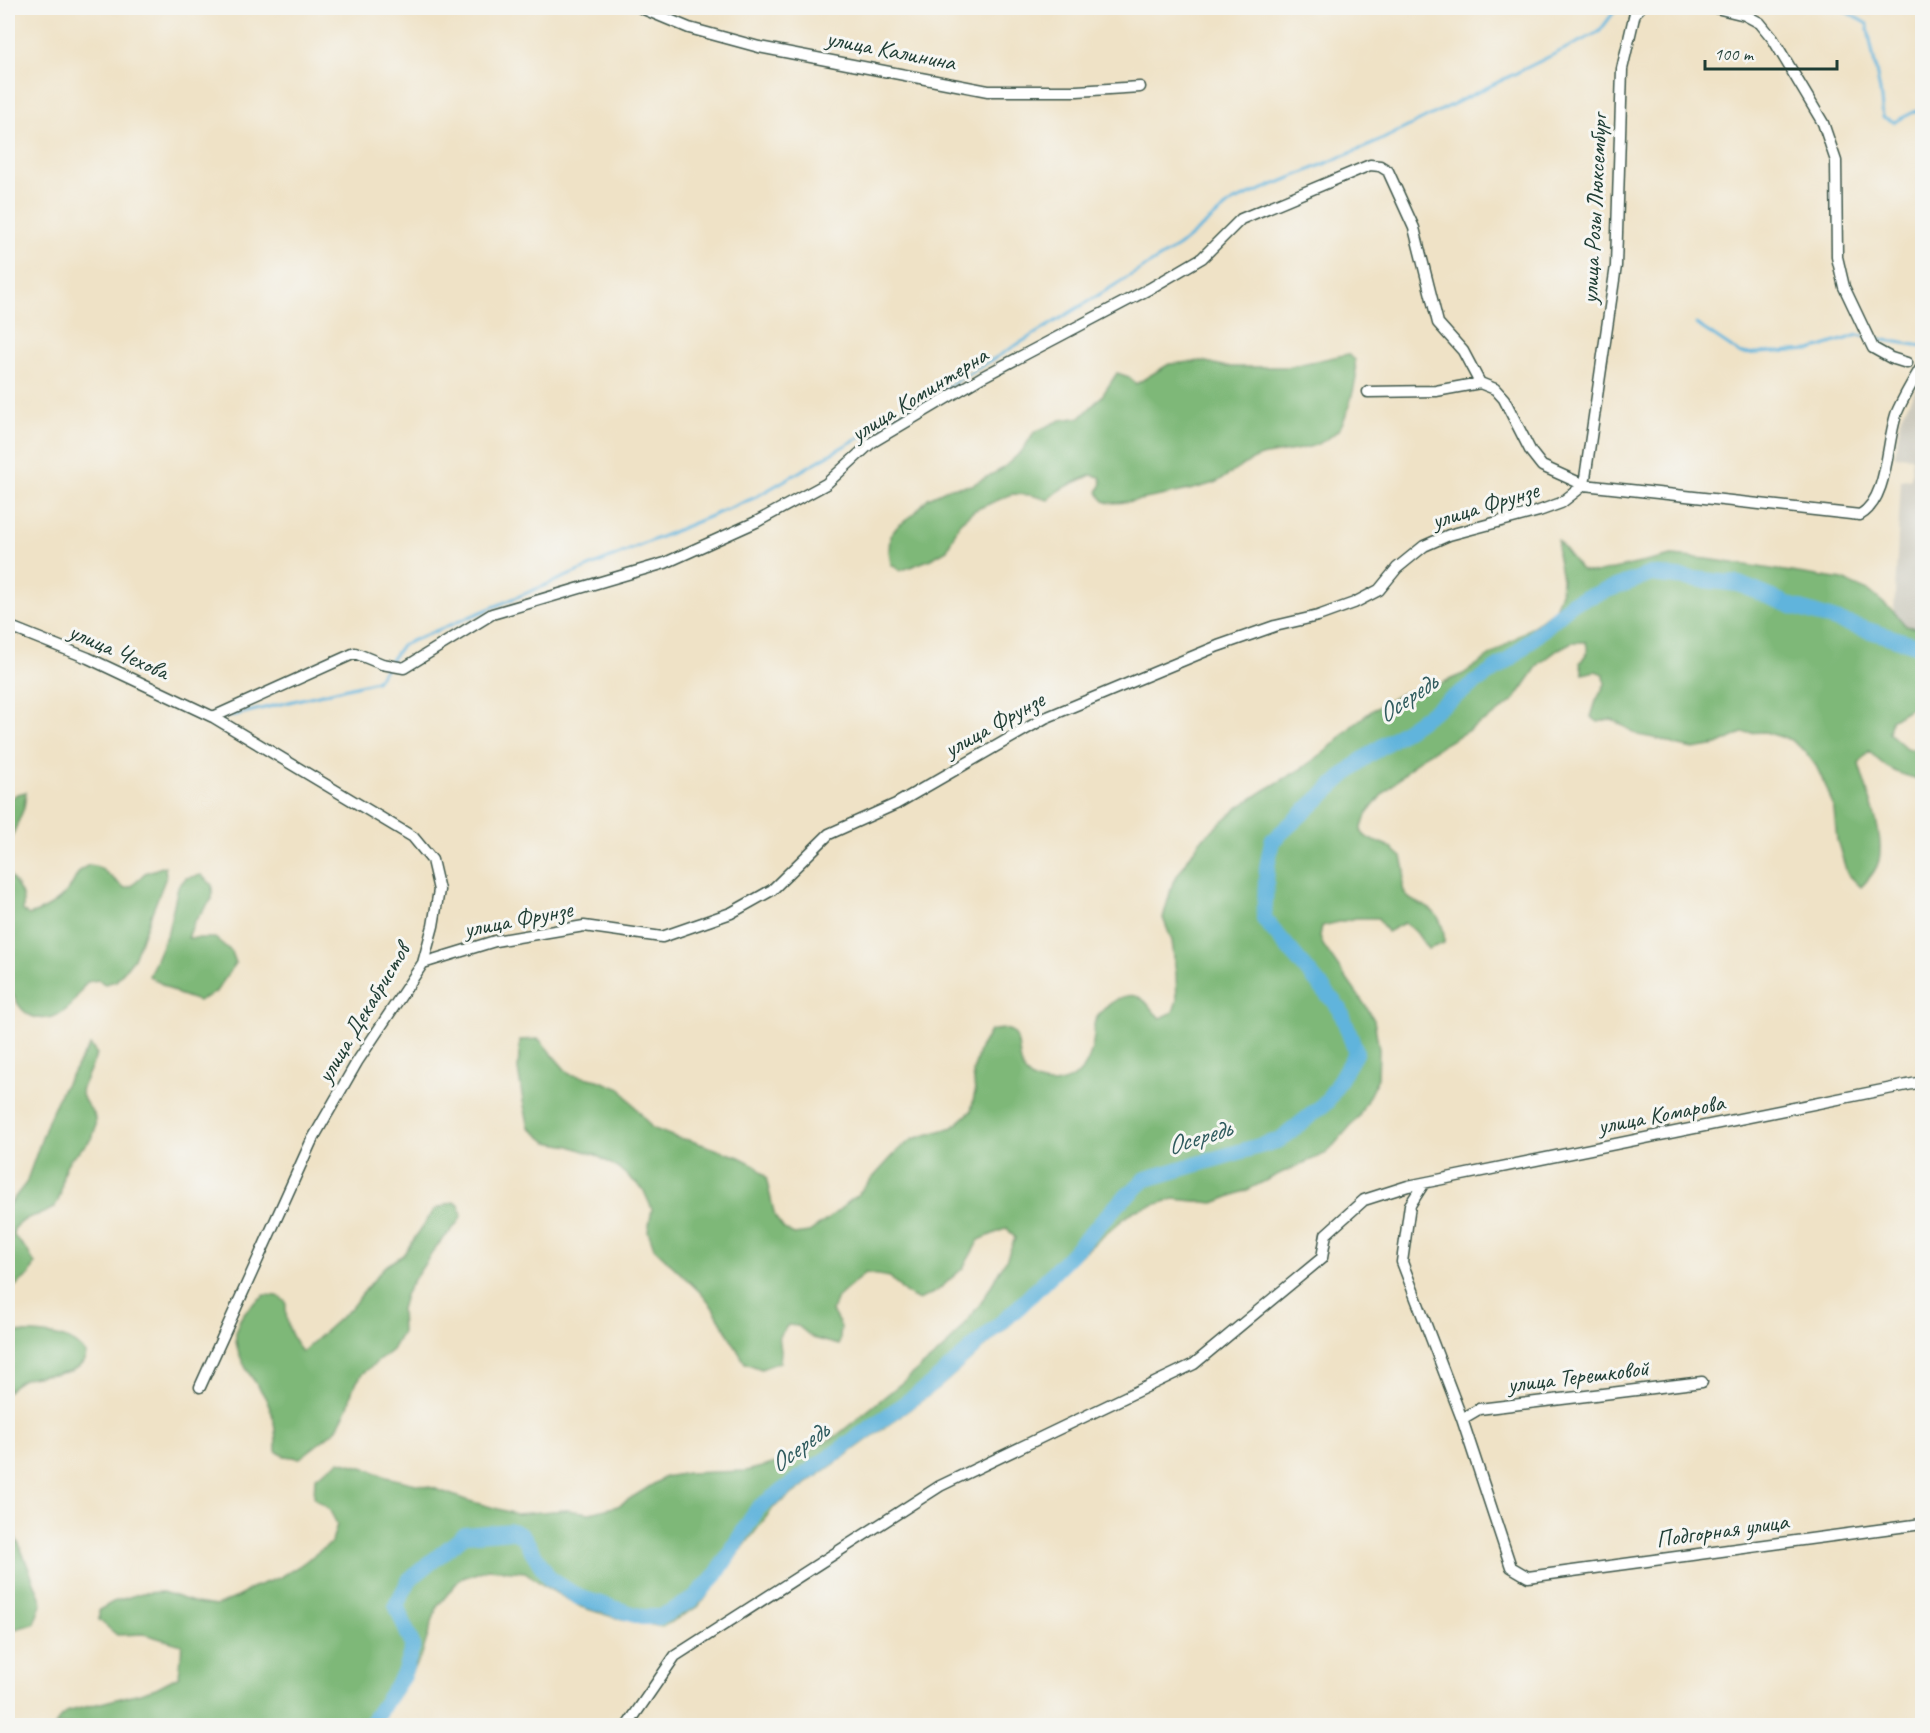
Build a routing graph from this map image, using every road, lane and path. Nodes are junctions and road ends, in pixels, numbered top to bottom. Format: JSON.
{"nodes":[{"id":1,"x":641,"y":8,"type":"edge"},
{"id":2,"x":1640,"y":8,"type":"edge"},
{"id":3,"x":1716,"y":8,"type":"edge"},
{"id":4,"x":1140,"y":87,"type":"dead end"},
{"id":5,"x":1906,"y":363,"type":"dead end"},
{"id":6,"x":1923,"y":366,"type":"edge"},
{"id":7,"x":1480,"y":383,"type":"junction"},
{"id":8,"x":1368,"y":392,"type":"dead end"},
{"id":9,"x":1584,"y":485,"type":"junction"},
{"id":10,"x":8,"y":626,"type":"edge"},
{"id":11,"x":213,"y":717,"type":"junction"},
{"id":12,"x":423,"y":963,"type":"junction"},
{"id":13,"x":1923,"y":1082,"type":"edge"},
{"id":14,"x":1424,"y":1183,"type":"junction"},
{"id":15,"x":1702,"y":1382,"type":"dead end"},
{"id":16,"x":200,"y":1387,"type":"dead end"},
{"id":17,"x":1462,"y":1419,"type":"junction"},
{"id":18,"x":1923,"y":1524,"type":"edge"},
{"id":19,"x":627,"y":1725,"type":"edge"}],
"edges":[{"from":1,"to":4,"type":"street","name":"улица Калинина"},
{"from":2,"to":9,"type":"street","name":"улица Розы Люксембург"},
{"from":3,"to":5,"type":"street"},
{"from":6,"to":9,"type":"street"},
{"from":7,"to":8,"type":"street"},
{"from":7,"to":9,"type":"street"},
{"from":7,"to":11,"type":"street","name":"улица Коминтерна"},
{"from":9,"to":12,"type":"street","name":"улица Фрунзе"},
{"from":10,"to":11,"type":"street","name":"улица Чехова"},
{"from":11,"to":12,"type":"street","name":"улица Декабристов"},
{"from":12,"to":16,"type":"street","name":"улица Декабристов"},
{"from":13,"to":14,"type":"street","name":"улица Комарова"},
{"from":14,"to":17,"type":"street"},
{"from":14,"to":19,"type":"street","name":"улица Комарова"},
{"from":15,"to":17,"type":"street","name":"улица Терешковой"},
{"from":17,"to":18,"type":"street","name":"Подгорная улица"}]}
